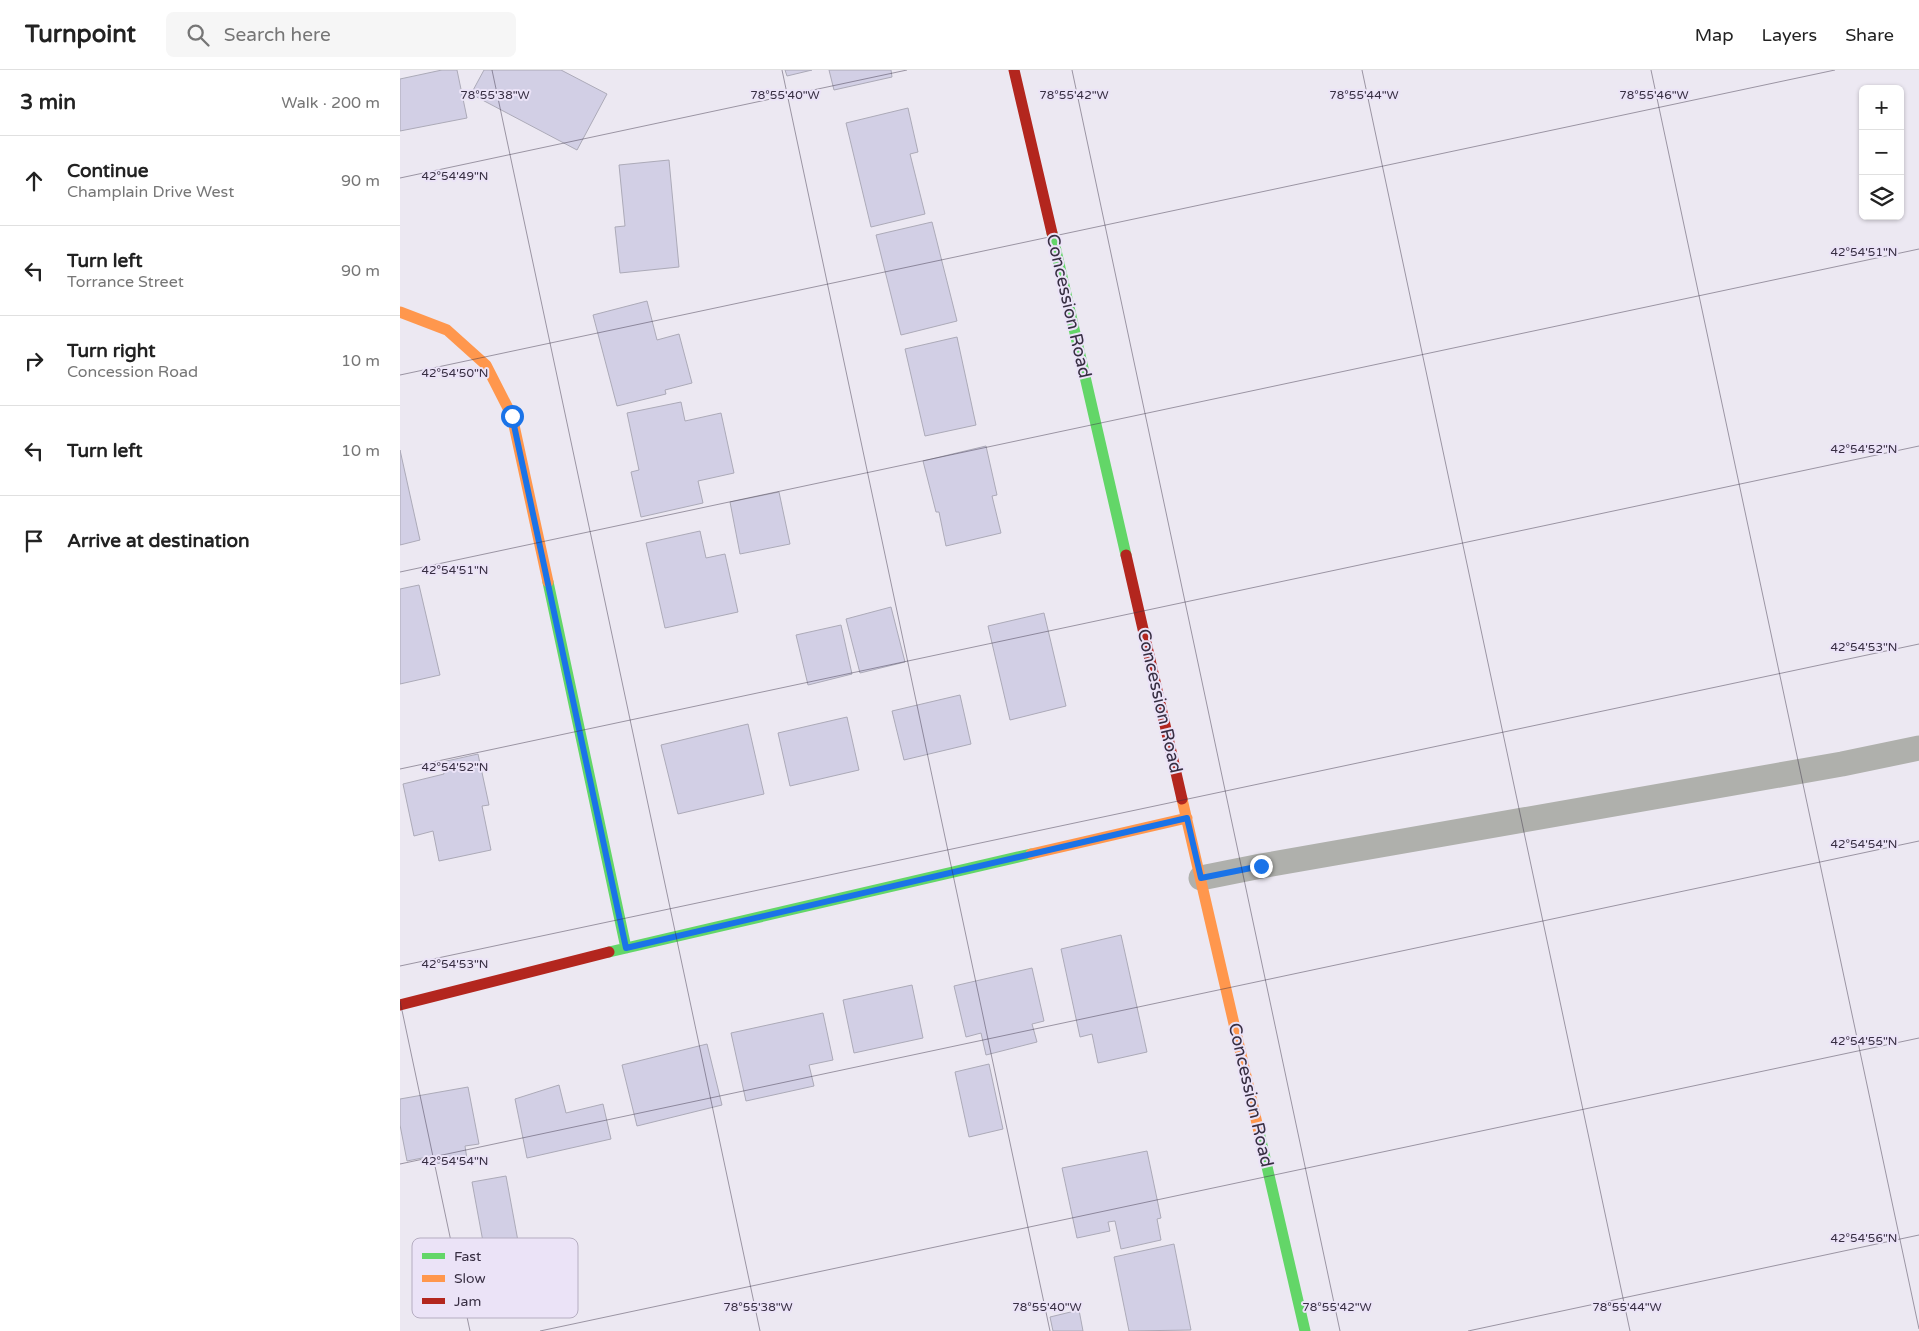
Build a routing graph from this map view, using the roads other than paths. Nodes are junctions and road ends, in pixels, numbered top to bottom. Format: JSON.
{"nodes":[{"id":1,"x":1014,"y":70,"type":"edge"},
{"id":2,"x":400,"y":312,"type":"edge"},
{"id":3,"x":1919,"y":748,"type":"edge"},
{"id":4,"x":1187,"y":818,"type":"junction"},
{"id":5,"x":1201,"y":878,"type":"junction"},
{"id":6,"x":626,"y":948,"type":"junction"},
{"id":7,"x":400,"y":1005,"type":"edge"},
{"id":8,"x":1305,"y":1331,"type":"edge"}],
"edges":[{"from":1,"to":4,"type":"street","name":"Concession Road"},
{"from":2,"to":6,"type":"street"},
{"from":3,"to":5,"type":"lane"},
{"from":4,"to":5,"type":"street","name":"Concession Road"},
{"from":4,"to":6,"type":"street"},
{"from":5,"to":8,"type":"street","name":"Concession Road"},
{"from":6,"to":7,"type":"street"}]}
